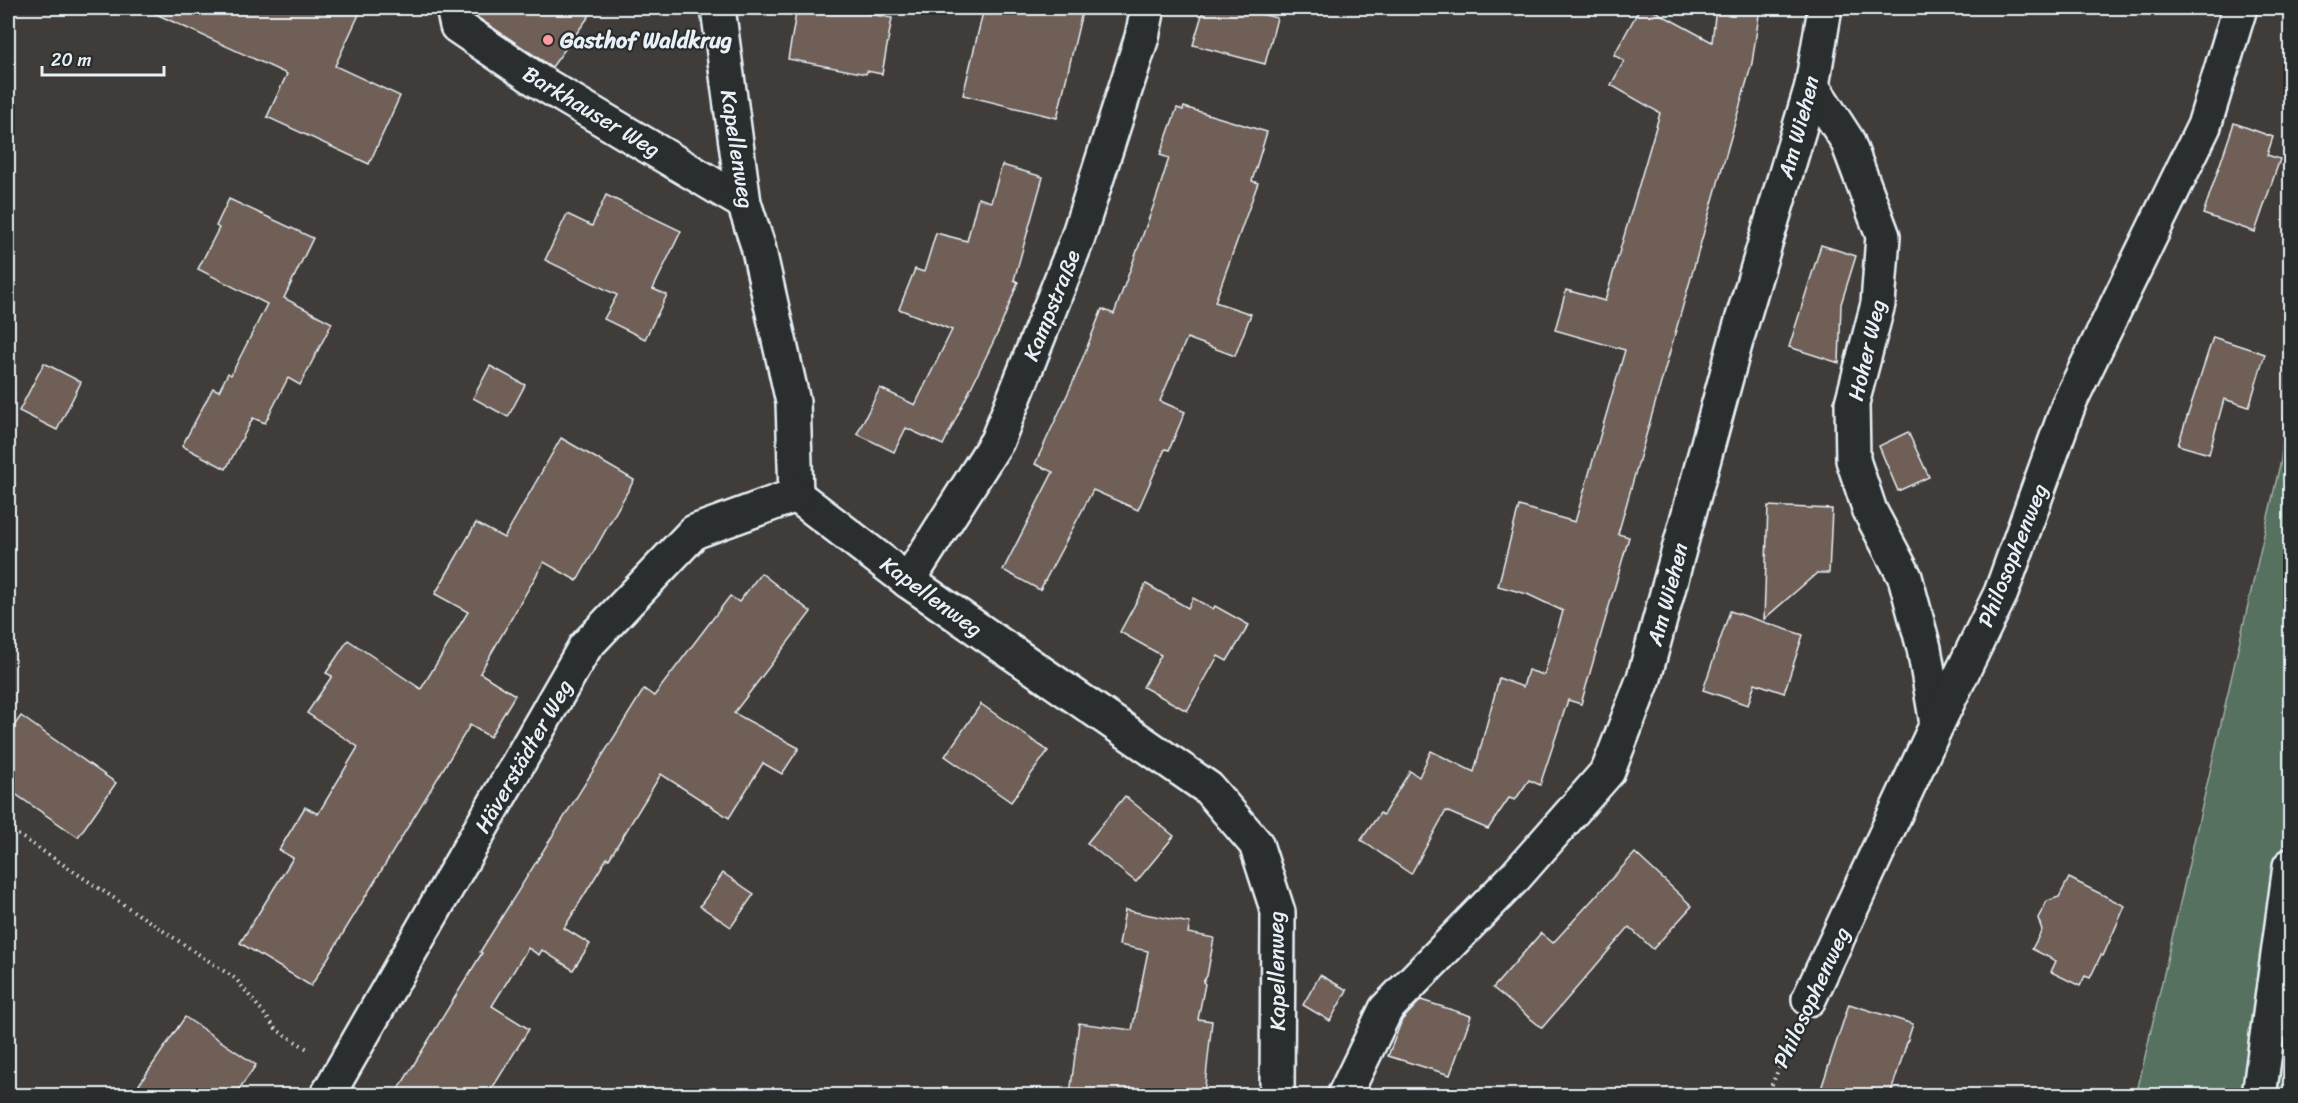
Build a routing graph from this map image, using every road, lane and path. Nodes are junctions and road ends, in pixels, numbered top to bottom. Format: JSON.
{"nodes":[{"id":1,"x":453,"y":8,"type":"edge"},
{"id":2,"x":718,"y":8,"type":"edge"},
{"id":3,"x":1148,"y":8,"type":"edge"},
{"id":4,"x":1825,"y":8,"type":"edge"},
{"id":5,"x":2240,"y":8,"type":"edge"},
{"id":6,"x":1812,"y":86,"type":"junction"},
{"id":7,"x":744,"y":203,"type":"junction"},
{"id":8,"x":796,"y":495,"type":"junction"},
{"id":9,"x":908,"y":581,"type":"junction"},
{"id":10,"x":1936,"y":724,"type":"junction"},
{"id":11,"x":8,"y":828,"type":"edge"},
{"id":12,"x":2290,"y":866,"type":"edge"},
{"id":13,"x":1809,"y":999,"type":"joint"},
{"id":14,"x":334,"y":1083,"type":"edge"},
{"id":15,"x":1276,"y":1095,"type":"edge"},
{"id":16,"x":1344,"y":1095,"type":"edge"},
{"id":17,"x":1767,"y":1095,"type":"edge"},
{"id":18,"x":2259,"y":1095,"type":"edge"}],
"edges":[{"from":1,"to":7,"type":"street","name":"Barkhauser Weg"},
{"from":2,"to":7,"type":"street","name":"Kapellenweg"},
{"from":3,"to":9,"type":"street","name":"Kampstraße"},
{"from":4,"to":6,"type":"street","name":"Am Wiehen"},
{"from":5,"to":10,"type":"street","name":"Philosophenweg"},
{"from":6,"to":10,"type":"street","name":"Hoher Weg"},
{"from":6,"to":16,"type":"street","name":"Am Wiehen"},
{"from":7,"to":8,"type":"street","name":"Kapellenweg"},
{"from":8,"to":9,"type":"street","name":"Kapellenweg"},
{"from":8,"to":14,"type":"street","name":"Häverstädter Weg"},
{"from":9,"to":15,"type":"street","name":"Kapellenweg"},
{"from":10,"to":13,"type":"street","name":"Philosophenweg"},
{"from":11,"to":14,"type":"path"},
{"from":12,"to":18,"type":"street"},
{"from":13,"to":17,"type":"path","name":"Philosophenweg"}]}
